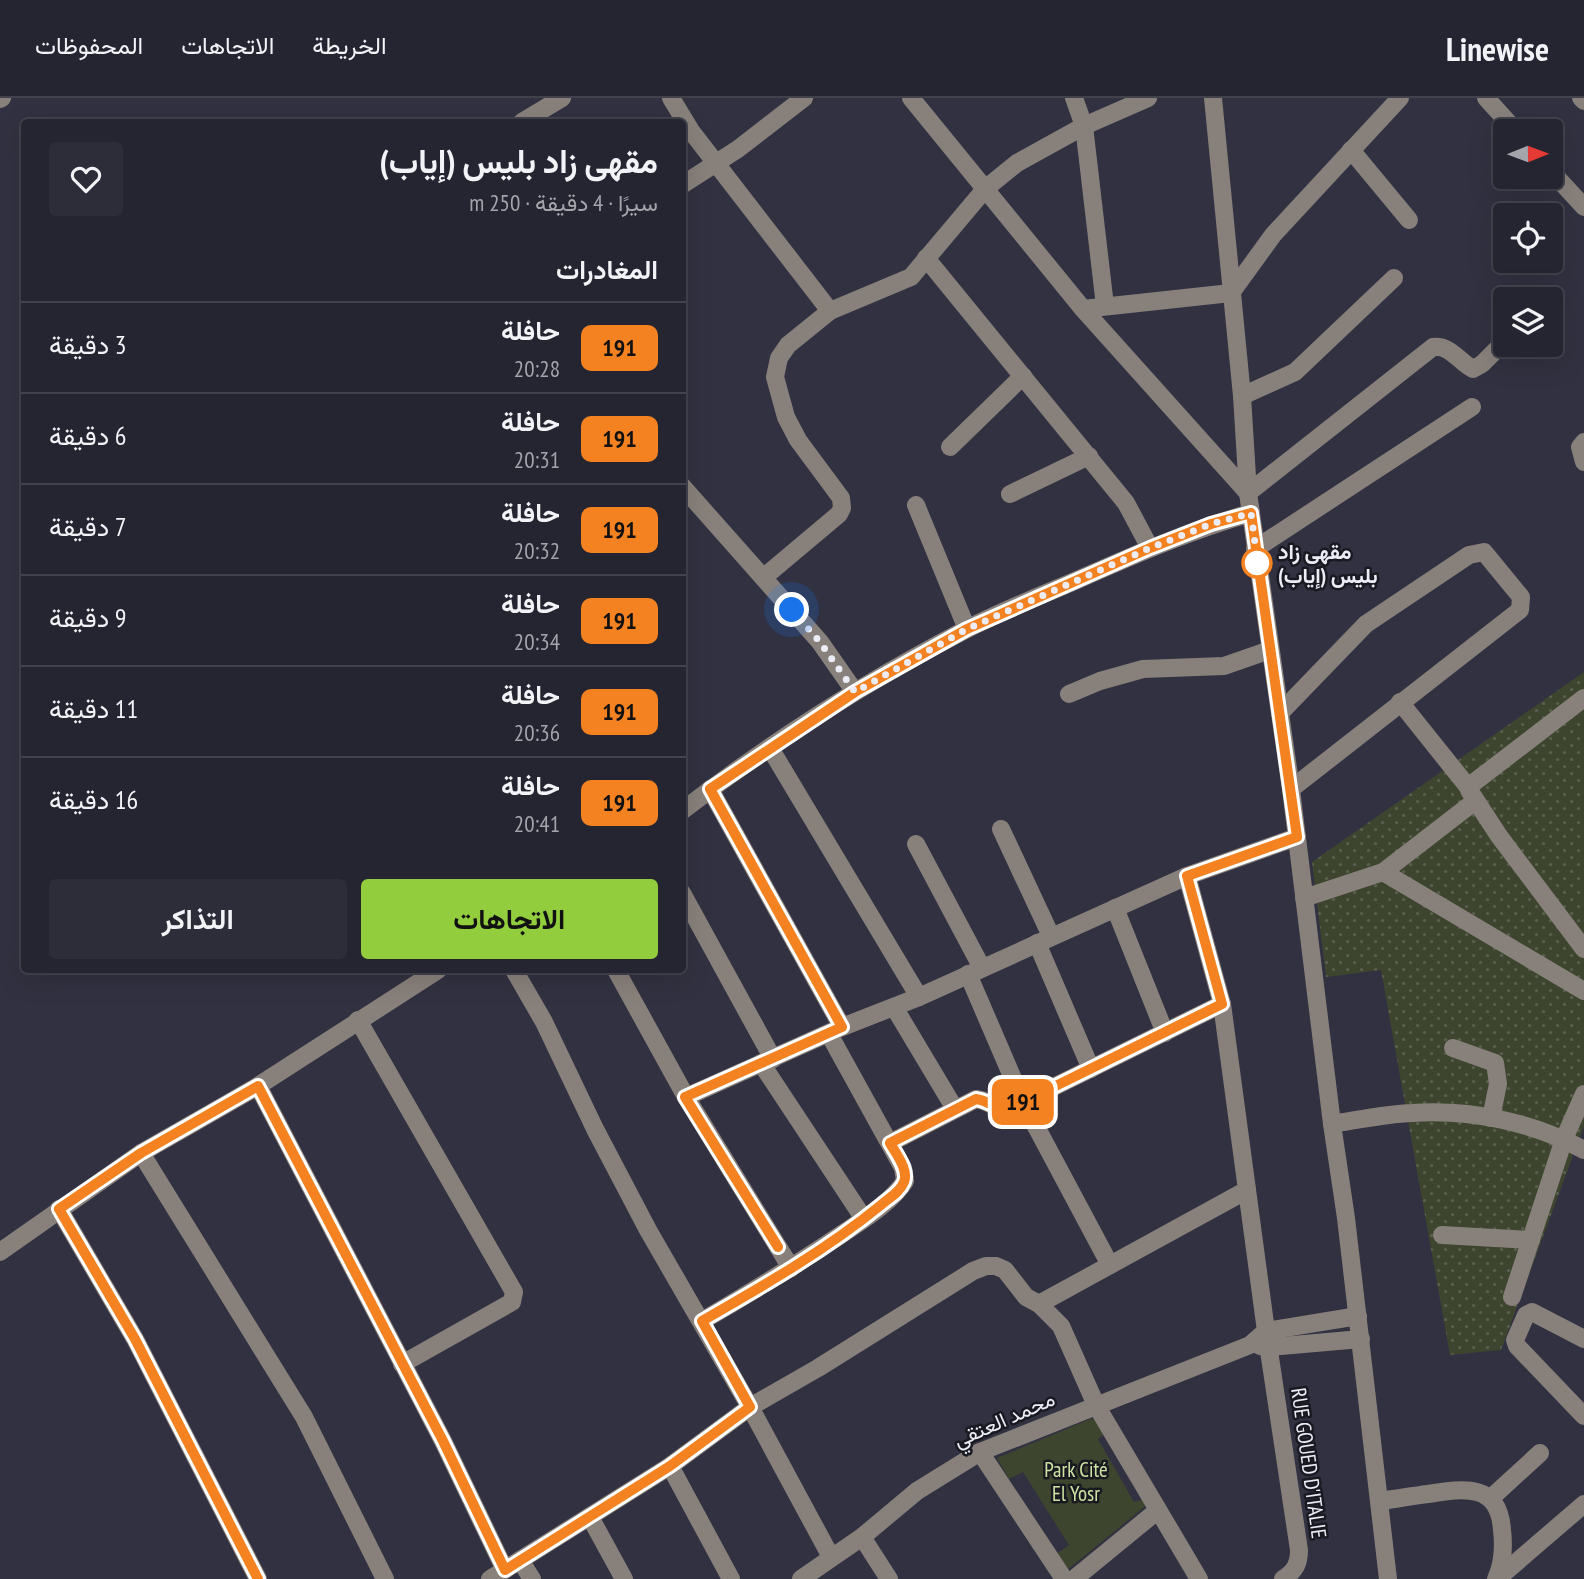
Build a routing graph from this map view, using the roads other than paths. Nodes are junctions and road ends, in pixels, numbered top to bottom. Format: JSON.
{"nodes":[{"id":1,"x":562,"y":98,"type":"edge"},
{"id":2,"x":671,"y":98,"type":"edge"},
{"id":3,"x":804,"y":98,"type":"edge"},
{"id":4,"x":911,"y":98,"type":"edge"},
{"id":5,"x":1073,"y":98,"type":"edge"},
{"id":6,"x":1148,"y":98,"type":"edge"},
{"id":7,"x":1213,"y":98,"type":"edge"},
{"id":8,"x":1400,"y":98,"type":"edge"},
{"id":9,"x":1486,"y":98,"type":"edge"},
{"id":10,"x":528,"y":119,"type":"edge"},
{"id":11,"x":680,"y":119,"type":"edge"},
{"id":12,"x":1505,"y":119,"type":"edge"},
{"id":13,"x":1084,"y":126,"type":"junction"},
{"id":14,"x":687,"y":134,"type":"edge"},
{"id":15,"x":1351,"y":150,"type":"junction"},
{"id":16,"x":717,"y":163,"type":"junction"},
{"id":17,"x":686,"y":182,"type":"edge"},
{"id":18,"x":1563,"y":184,"type":"edge"},
{"id":19,"x":985,"y":189,"type":"junction"},
{"id":20,"x":1584,"y":206,"type":"edge"},
{"id":21,"x":1409,"y":220,"type":"dead end"},
{"id":22,"x":926,"y":258,"type":"junction"},
{"id":23,"x":1394,"y":278,"type":"dead end"},
{"id":24,"x":1231,"y":293,"type":"junction"},
{"id":25,"x":1105,"y":306,"type":"junction"},
{"id":26,"x":1083,"y":309,"type":"junction"},
{"id":27,"x":830,"y":311,"type":"junction"},
{"id":28,"x":1493,"y":353,"type":"edge"},
{"id":29,"x":1023,"y":376,"type":"junction"},
{"id":30,"x":1242,"y":396,"type":"junction"},
{"id":31,"x":1472,"y":407,"type":"dead end"},
{"id":32,"x":1584,"y":442,"type":"edge"},
{"id":33,"x":950,"y":447,"type":"dead end"},
{"id":34,"x":1089,"y":456,"type":"junction"},
{"id":35,"x":1584,"y":462,"type":"edge"},
{"id":36,"x":686,"y":489,"type":"edge"},
{"id":37,"x":1248,"y":493,"type":"junction"},
{"id":38,"x":1010,"y":494,"type":"dead end"},
{"id":39,"x":916,"y":505,"type":"dead end"},
{"id":40,"x":1251,"y":513,"type":"junction"},
{"id":41,"x":1150,"y":548,"type":"junction"},
{"id":42,"x":1255,"y":549,"type":"junction"},
{"id":43,"x":764,"y":577,"type":"junction"},
{"id":44,"x":967,"y":629,"type":"junction"},
{"id":45,"x":1270,"y":650,"type":"junction"},
{"id":46,"x":855,"y":692,"type":"junction"},
{"id":47,"x":1069,"y":694,"type":"dead end"},
{"id":48,"x":1584,"y":698,"type":"edge"},
{"id":49,"x":1400,"y":702,"type":"junction"},
{"id":50,"x":1280,"y":712,"type":"junction"},
{"id":51,"x":770,"y":748,"type":"junction"},
{"id":52,"x":710,"y":789,"type":"junction"},
{"id":53,"x":1291,"y":789,"type":"junction"},
{"id":54,"x":1471,"y":794,"type":"junction"},
{"id":55,"x":686,"y":808,"type":"edge"},
{"id":56,"x":1001,"y":829,"type":"dead end"},
{"id":57,"x":1297,"y":837,"type":"junction"},
{"id":58,"x":916,"y":844,"type":"dead end"},
{"id":59,"x":1383,"y":872,"type":"junction"},
{"id":60,"x":1187,"y":876,"type":"junction"},
{"id":61,"x":1304,"y":898,"type":"junction"},
{"id":62,"x":686,"y":901,"type":"edge"},
{"id":63,"x":1115,"y":908,"type":"junction"},
{"id":64,"x":1044,"y":939,"type":"junction"},
{"id":65,"x":1584,"y":948,"type":"edge"},
{"id":66,"x":975,"y":971,"type":"junction"},
{"id":67,"x":433,"y":973,"type":"edge"},
{"id":68,"x":516,"y":973,"type":"edge"},
{"id":69,"x":618,"y":973,"type":"edge"},
{"id":70,"x":1584,"y":991,"type":"edge"},
{"id":71,"x":919,"y":997,"type":"junction"},
{"id":72,"x":1222,"y":1004,"type":"junction"},
{"id":73,"x":894,"y":1007,"type":"junction"},
{"id":74,"x":358,"y":1020,"type":"junction"},
{"id":75,"x":835,"y":1030,"type":"junction"},
{"id":76,"x":1165,"y":1032,"type":"junction"},
{"id":77,"x":1454,"y":1048,"type":"dead end"},
{"id":78,"x":767,"y":1061,"type":"junction"},
{"id":79,"x":1091,"y":1069,"type":"junction"},
{"id":80,"x":258,"y":1086,"type":"junction"},
{"id":81,"x":1584,"y":1094,"type":"edge"},
{"id":82,"x":685,"y":1097,"type":"junction"},
{"id":83,"x":1023,"y":1102,"type":"junction"},
{"id":84,"x":955,"y":1109,"type":"junction"},
{"id":85,"x":1491,"y":1118,"type":"junction"},
{"id":86,"x":1332,"y":1124,"type":"junction"},
{"id":87,"x":1564,"y":1139,"type":"junction"},
{"id":88,"x":890,"y":1143,"type":"junction"},
{"id":89,"x":1584,"y":1150,"type":"edge"},
{"id":90,"x":141,"y":1153,"type":"junction"},
{"id":91,"x":1247,"y":1190,"type":"junction"},
{"id":92,"x":59,"y":1209,"type":"junction"},
{"id":93,"x":864,"y":1219,"type":"junction"},
{"id":94,"x":1442,"y":1235,"type":"dead end"},
{"id":95,"x":1531,"y":1240,"type":"junction"},
{"id":96,"x":0,"y":1252,"type":"edge"},
{"id":97,"x":1111,"y":1265,"type":"junction"},
{"id":98,"x":791,"y":1268,"type":"junction"},
{"id":99,"x":1512,"y":1297,"type":"dead end"},
{"id":100,"x":1039,"y":1304,"type":"junction"},
{"id":101,"x":1358,"y":1316,"type":"junction"},
{"id":102,"x":702,"y":1321,"type":"junction"},
{"id":103,"x":1268,"y":1339,"type":"junction"},
{"id":104,"x":1361,"y":1339,"type":"junction"},
{"id":105,"x":1584,"y":1339,"type":"edge"},
{"id":106,"x":402,"y":1364,"type":"junction"},
{"id":107,"x":1096,"y":1405,"type":"junction"},
{"id":108,"x":750,"y":1407,"type":"junction"},
{"id":109,"x":1584,"y":1416,"type":"edge"},
{"id":110,"x":980,"y":1451,"type":"junction"},
{"id":111,"x":1540,"y":1453,"type":"dead end"},
{"id":112,"x":670,"y":1466,"type":"junction"},
{"id":113,"x":1490,"y":1498,"type":"junction"},
{"id":114,"x":1379,"y":1501,"type":"junction"},
{"id":115,"x":1584,"y":1504,"type":"edge"},
{"id":116,"x":1157,"y":1511,"type":"junction"},
{"id":117,"x":590,"y":1517,"type":"junction"},
{"id":118,"x":862,"y":1537,"type":"junction"},
{"id":119,"x":831,"y":1557,"type":"junction"},
{"id":120,"x":505,"y":1570,"type":"edge"},
{"id":121,"x":258,"y":1579,"type":"edge"},
{"id":122,"x":385,"y":1579,"type":"edge"},
{"id":123,"x":532,"y":1579,"type":"edge"},
{"id":124,"x":624,"y":1579,"type":"edge"},
{"id":125,"x":730,"y":1579,"type":"edge"},
{"id":126,"x":801,"y":1579,"type":"edge"},
{"id":127,"x":889,"y":1579,"type":"edge"},
{"id":128,"x":1063,"y":1579,"type":"edge"},
{"id":129,"x":1074,"y":1579,"type":"edge"},
{"id":130,"x":1199,"y":1579,"type":"edge"},
{"id":131,"x":1283,"y":1579,"type":"edge"},
{"id":132,"x":1388,"y":1579,"type":"edge"},
{"id":133,"x":1496,"y":1579,"type":"edge"}],
"edges":[{"from":1,"to":10,"type":"street"},
{"from":2,"to":11,"type":"street"},
{"from":3,"to":16,"type":"street"},
{"from":4,"to":19,"type":"street"},
{"from":5,"to":13,"type":"street"},
{"from":6,"to":13,"type":"street"},
{"from":7,"to":24,"type":"street"},
{"from":8,"to":15,"type":"street"},
{"from":9,"to":12,"type":"street"},
{"from":13,"to":19,"type":"street"},
{"from":13,"to":25,"type":"street"},
{"from":14,"to":16,"type":"street"},
{"from":15,"to":21,"type":"street"},
{"from":15,"to":24,"type":"street"},
{"from":16,"to":17,"type":"street"},
{"from":16,"to":27,"type":"street"},
{"from":18,"to":20,"type":"street"},
{"from":19,"to":22,"type":"street"},
{"from":19,"to":26,"type":"street"},
{"from":22,"to":27,"type":"street"},
{"from":22,"to":29,"type":"street"},
{"from":23,"to":30,"type":"street"},
{"from":24,"to":25,"type":"street"},
{"from":24,"to":30,"type":"street"},
{"from":25,"to":26,"type":"street"},
{"from":26,"to":37,"type":"street"},
{"from":27,"to":43,"type":"street"},
{"from":28,"to":37,"type":"street"},
{"from":29,"to":33,"type":"street"},
{"from":29,"to":34,"type":"street"},
{"from":30,"to":37,"type":"street"},
{"from":31,"to":42,"type":"street"},
{"from":32,"to":35,"type":"street"},
{"from":34,"to":38,"type":"street"},
{"from":34,"to":41,"type":"street"},
{"from":36,"to":43,"type":"street"},
{"from":37,"to":40,"type":"street"},
{"from":39,"to":44,"type":"street"},
{"from":40,"to":41,"type":"street"},
{"from":40,"to":42,"type":"street"},
{"from":41,"to":44,"type":"street"},
{"from":42,"to":45,"type":"street"},
{"from":43,"to":46,"type":"street"},
{"from":44,"to":46,"type":"street"},
{"from":45,"to":47,"type":"street"},
{"from":45,"to":50,"type":"street"},
{"from":46,"to":51,"type":"street"},
{"from":48,"to":54,"type":"street"},
{"from":49,"to":50,"type":"street"},
{"from":49,"to":53,"type":"street"},
{"from":49,"to":54,"type":"street"},
{"from":50,"to":53,"type":"street"},
{"from":51,"to":52,"type":"street"},
{"from":51,"to":71,"type":"street"},
{"from":52,"to":55,"type":"street"},
{"from":52,"to":75,"type":"street"},
{"from":53,"to":57,"type":"street"},
{"from":54,"to":59,"type":"street"},
{"from":54,"to":65,"type":"street"},
{"from":56,"to":64,"type":"street"},
{"from":57,"to":60,"type":"street"},
{"from":57,"to":61,"type":"street"},
{"from":58,"to":66,"type":"street"},
{"from":59,"to":61,"type":"street"},
{"from":59,"to":70,"type":"street"},
{"from":60,"to":63,"type":"street"},
{"from":60,"to":72,"type":"street","name":"RUE GOUED D'ITALIE"},
{"from":61,"to":86,"type":"street"},
{"from":62,"to":78,"type":"street"},
{"from":63,"to":64,"type":"street"},
{"from":63,"to":76,"type":"street"},
{"from":64,"to":66,"type":"street"},
{"from":64,"to":79,"type":"street"},
{"from":66,"to":71,"type":"street"},
{"from":66,"to":83,"type":"street"},
{"from":67,"to":74,"type":"street"},
{"from":68,"to":102,"type":"street"},
{"from":69,"to":82,"type":"street"},
{"from":71,"to":73,"type":"street"},
{"from":72,"to":76,"type":"street"},
{"from":72,"to":91,"type":"street","name":"RUE GOUED D'ITALIE"},
{"from":73,"to":75,"type":"street"},
{"from":73,"to":84,"type":"street"},
{"from":74,"to":80,"type":"street"},
{"from":74,"to":106,"type":"street"},
{"from":75,"to":78,"type":"street"},
{"from":75,"to":88,"type":"street"},
{"from":76,"to":79,"type":"street"},
{"from":77,"to":85,"type":"street"},
{"from":78,"to":82,"type":"street"},
{"from":78,"to":93,"type":"street"},
{"from":79,"to":83,"type":"street"},
{"from":80,"to":90,"type":"street"},
{"from":80,"to":106,"type":"street"},
{"from":81,"to":87,"type":"street"},
{"from":82,"to":98,"type":"street"},
{"from":83,"to":84,"type":"street"},
{"from":83,"to":97,"type":"street"},
{"from":84,"to":88,"type":"street"},
{"from":85,"to":86,"type":"street"},
{"from":85,"to":87,"type":"street"},
{"from":86,"to":101,"type":"street"},
{"from":87,"to":89,"type":"street"},
{"from":87,"to":95,"type":"street"},
{"from":88,"to":93,"type":"street"},
{"from":90,"to":92,"type":"street"},
{"from":90,"to":122,"type":"street"},
{"from":91,"to":97,"type":"street"},
{"from":91,"to":103,"type":"street","name":"RUE GOUED D'ITALIE"},
{"from":92,"to":96,"type":"street"},
{"from":92,"to":121,"type":"street"},
{"from":93,"to":98,"type":"street"},
{"from":94,"to":95,"type":"street"},
{"from":95,"to":99,"type":"street"},
{"from":97,"to":100,"type":"street"},
{"from":98,"to":102,"type":"street"},
{"from":100,"to":107,"type":"street"},
{"from":100,"to":108,"type":"street"},
{"from":101,"to":103,"type":"street","name":"محمد العتقي"},
{"from":101,"to":104,"type":"street"},
{"from":102,"to":108,"type":"street"},
{"from":103,"to":104,"type":"street","name":"محمد العتقي"},
{"from":103,"to":107,"type":"street","name":"محمد العتقي"},
{"from":103,"to":131,"type":"street","name":"RUE GOUED D'ITALIE"},
{"from":104,"to":114,"type":"street"},
{"from":105,"to":109,"type":"street"},
{"from":106,"to":120,"type":"street"},
{"from":107,"to":110,"type":"street","name":"محمد العتقي"},
{"from":107,"to":116,"type":"street"},
{"from":108,"to":112,"type":"street"},
{"from":108,"to":119,"type":"street"},
{"from":110,"to":118,"type":"street","name":"محمد العتقي"},
{"from":110,"to":128,"type":"street"},
{"from":111,"to":113,"type":"street"},
{"from":112,"to":117,"type":"street"},
{"from":112,"to":125,"type":"street"},
{"from":113,"to":114,"type":"street"},
{"from":113,"to":133,"type":"street"},
{"from":114,"to":132,"type":"street"},
{"from":115,"to":133,"type":"street"},
{"from":116,"to":129,"type":"street"},
{"from":116,"to":130,"type":"street"},
{"from":117,"to":120,"type":"street"},
{"from":117,"to":124,"type":"street"},
{"from":118,"to":119,"type":"street","name":"محمد العتقي"},
{"from":118,"to":127,"type":"street"},
{"from":119,"to":126,"type":"street","name":"محمد العتقي"},
{"from":120,"to":123,"type":"street"}]}
